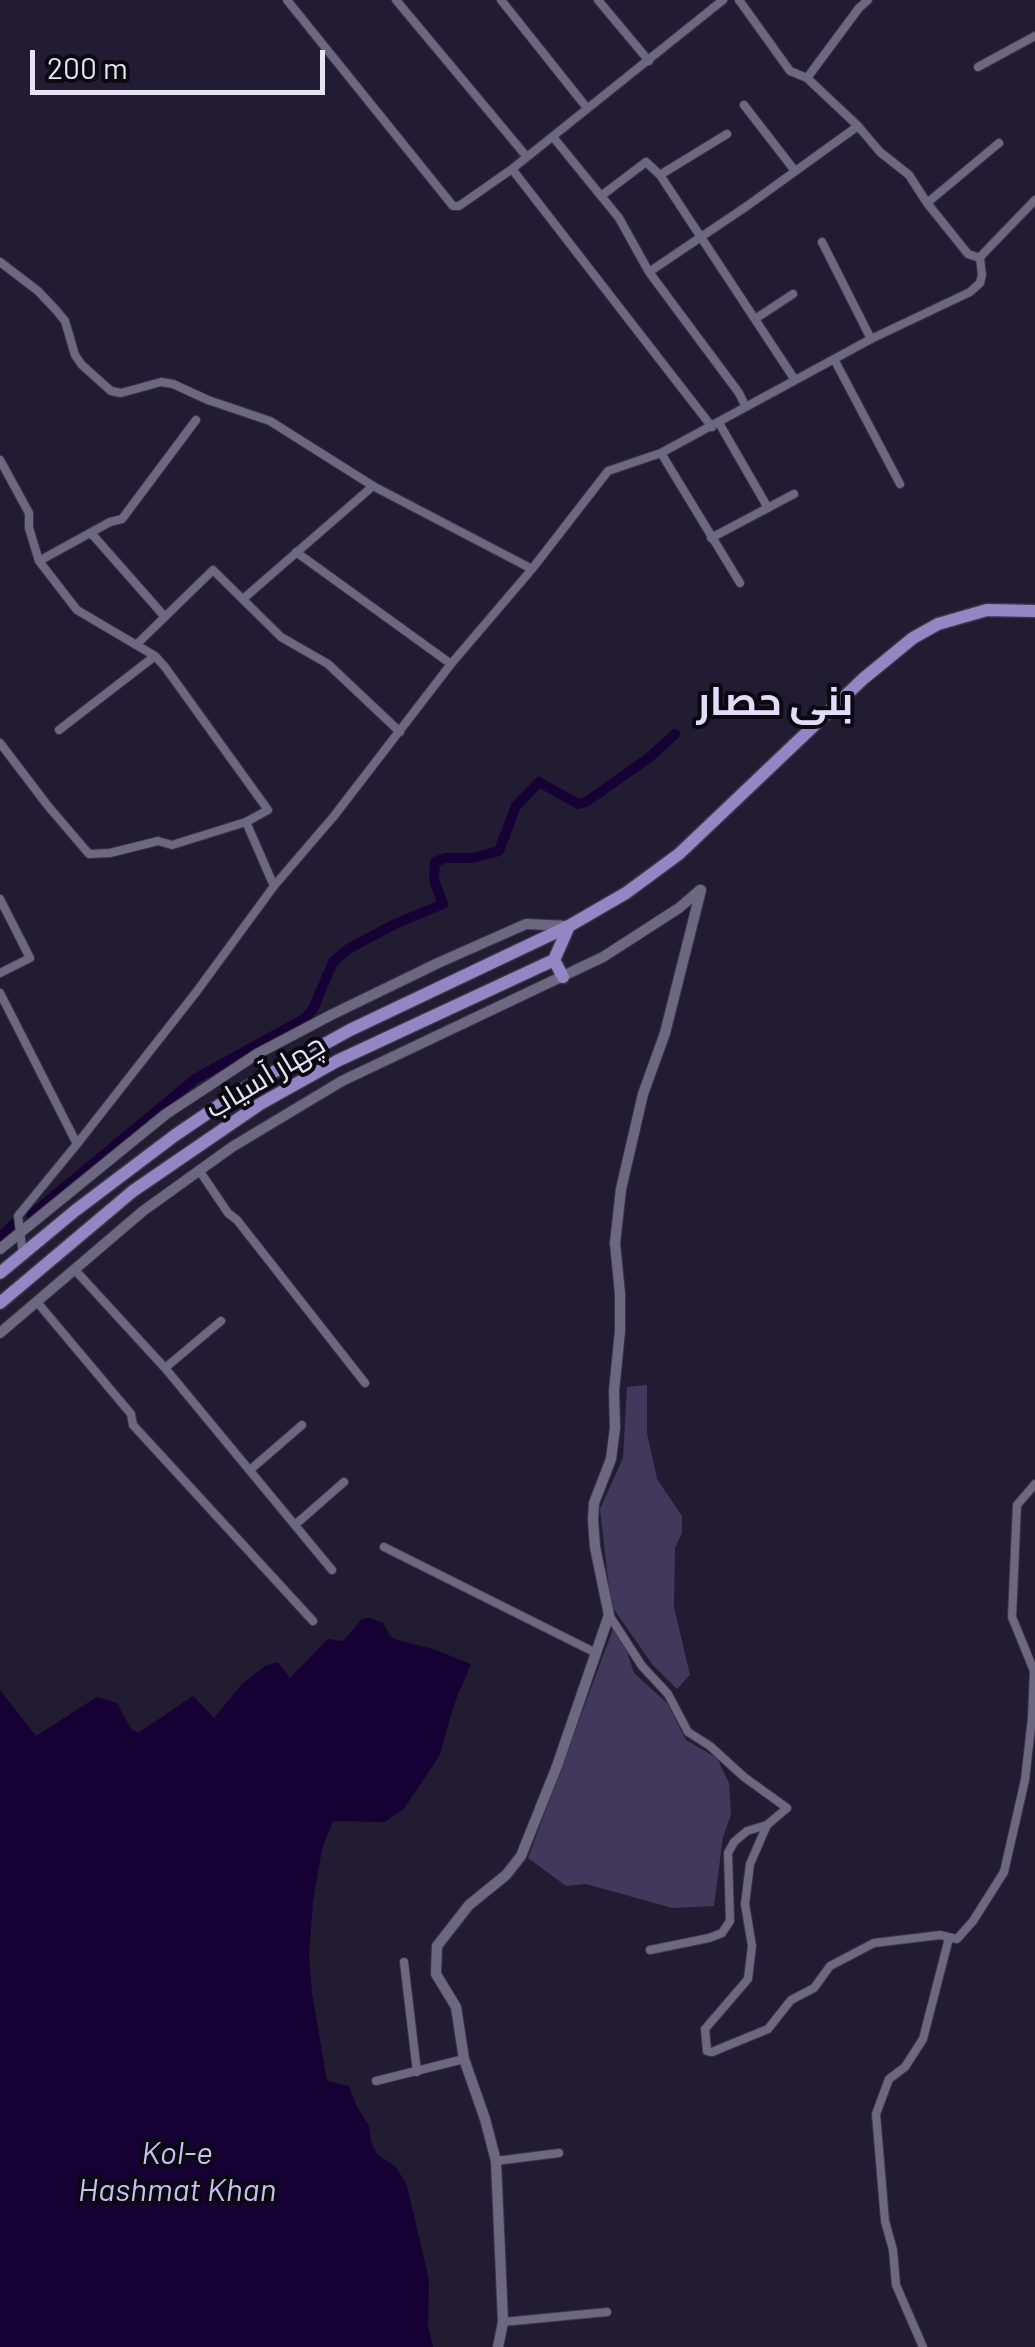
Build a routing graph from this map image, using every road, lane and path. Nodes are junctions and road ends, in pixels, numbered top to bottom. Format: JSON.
{"nodes":[{"id":1,"x":287,"y":0,"type":"edge"},
{"id":2,"x":396,"y":0,"type":"edge"},
{"id":3,"x":500,"y":0,"type":"edge"},
{"id":4,"x":598,"y":0,"type":"edge"},
{"id":5,"x":724,"y":0,"type":"edge"},
{"id":6,"x":739,"y":0,"type":"edge"},
{"id":7,"x":868,"y":0,"type":"edge"},
{"id":8,"x":1035,"y":36,"type":"edge"},
{"id":9,"x":649,"y":61,"type":"junction"},
{"id":10,"x":978,"y":67,"type":"dead end"},
{"id":11,"x":807,"y":78,"type":"junction"},
{"id":12,"x":744,"y":105,"type":"dead end"},
{"id":13,"x":587,"y":108,"type":"junction"},
{"id":14,"x":858,"y":126,"type":"junction"},
{"id":15,"x":727,"y":134,"type":"dead end"},
{"id":16,"x":553,"y":136,"type":"junction"},
{"id":17,"x":1000,"y":143,"type":"dead end"},
{"id":18,"x":527,"y":157,"type":"junction"},
{"id":19,"x":512,"y":169,"type":"junction"},
{"id":20,"x":795,"y":171,"type":"junction"},
{"id":21,"x":660,"y":175,"type":"junction"},
{"id":22,"x":601,"y":196,"type":"junction"},
{"id":23,"x":1035,"y":200,"type":"edge"},
{"id":24,"x":927,"y":203,"type":"junction"},
{"id":25,"x":699,"y":237,"type":"junction"},
{"id":26,"x":822,"y":242,"type":"dead end"},
{"id":27,"x":980,"y":258,"type":"junction"},
{"id":28,"x":0,"y":262,"type":"edge"},
{"id":29,"x":649,"y":272,"type":"junction"},
{"id":30,"x":793,"y":294,"type":"dead end"},
{"id":31,"x":754,"y":320,"type":"junction"},
{"id":32,"x":871,"y":339,"type":"junction"},
{"id":33,"x":834,"y":358,"type":"junction"},
{"id":34,"x":796,"y":380,"type":"junction"},
{"id":35,"x":746,"y":407,"type":"junction"},
{"id":36,"x":196,"y":420,"type":"dead end"},
{"id":37,"x":716,"y":425,"type":"junction"},
{"id":38,"x":661,"y":454,"type":"junction"},
{"id":39,"x":0,"y":460,"type":"edge"},
{"id":40,"x":900,"y":484,"type":"dead end"},
{"id":41,"x":372,"y":486,"type":"junction"},
{"id":42,"x":794,"y":494,"type":"dead end"},
{"id":43,"x":768,"y":508,"type":"junction"},
{"id":44,"x":91,"y":533,"type":"junction"},
{"id":45,"x":710,"y":538,"type":"junction"},
{"id":46,"x":296,"y":552,"type":"junction"},
{"id":47,"x":39,"y":562,"type":"junction"},
{"id":48,"x":532,"y":569,"type":"junction"},
{"id":49,"x":740,"y":583,"type":"dead end"},
{"id":50,"x":243,"y":599,"type":"junction"},
{"id":51,"x":1035,"y":611,"type":"edge"},
{"id":52,"x":166,"y":617,"type":"junction"},
{"id":53,"x":136,"y":645,"type":"junction"},
{"id":54,"x":155,"y":656,"type":"junction"},
{"id":55,"x":451,"y":664,"type":"junction"},
{"id":56,"x":59,"y":730,"type":"dead end"},
{"id":57,"x":400,"y":732,"type":"junction"},
{"id":58,"x":0,"y":744,"type":"edge"},
{"id":59,"x":246,"y":822,"type":"junction"},
{"id":60,"x":274,"y":886,"type":"junction"},
{"id":61,"x":0,"y":899,"type":"edge"},
{"id":62,"x":569,"y":926,"type":"junction"},
{"id":63,"x":554,"y":960,"type":"junction"},
{"id":64,"x":0,"y":973,"type":"edge"},
{"id":65,"x":563,"y":978,"type":"junction"},
{"id":66,"x":0,"y":993,"type":"edge"},
{"id":67,"x":78,"y":1144,"type":"junction"},
{"id":68,"x":200,"y":1170,"type":"junction"},
{"id":69,"x":20,"y":1232,"type":"junction"},
{"id":70,"x":0,"y":1248,"type":"edge"},
{"id":71,"x":22,"y":1254,"type":"junction"},
{"id":72,"x":75,"y":1270,"type":"junction"},
{"id":73,"x":0,"y":1274,"type":"edge"},
{"id":74,"x":38,"y":1302,"type":"junction"},
{"id":75,"x":0,"y":1303,"type":"edge"},
{"id":76,"x":221,"y":1320,"type":"dead end"},
{"id":77,"x":0,"y":1333,"type":"edge"},
{"id":78,"x":165,"y":1368,"type":"junction"},
{"id":79,"x":364,"y":1382,"type":"dead end"},
{"id":80,"x":302,"y":1425,"type":"dead end"},
{"id":81,"x":250,"y":1470,"type":"junction"},
{"id":82,"x":344,"y":1482,"type":"dead end"},
{"id":83,"x":1035,"y":1484,"type":"edge"},
{"id":84,"x":296,"y":1524,"type":"junction"},
{"id":85,"x":384,"y":1547,"type":"dead end"},
{"id":86,"x":332,"y":1570,"type":"dead end"},
{"id":87,"x":608,"y":1616,"type":"junction"},
{"id":88,"x":313,"y":1622,"type":"dead end"},
{"id":89,"x":596,"y":1653,"type":"junction"},
{"id":90,"x":767,"y":1825,"type":"junction"},
{"id":91,"x":949,"y":1938,"type":"junction"},
{"id":92,"x":650,"y":1950,"type":"dead end"},
{"id":93,"x":404,"y":1962,"type":"dead end"},
{"id":94,"x":464,"y":2059,"type":"junction"},
{"id":95,"x":417,"y":2072,"type":"junction"},
{"id":96,"x":376,"y":2081,"type":"dead end"},
{"id":97,"x":559,"y":2153,"type":"dead end"},
{"id":98,"x":496,"y":2162,"type":"junction"},
{"id":99,"x":607,"y":2312,"type":"dead end"},
{"id":100,"x":502,"y":2322,"type":"junction"},
{"id":101,"x":498,"y":2347,"type":"edge"},
{"id":102,"x":923,"y":2347,"type":"edge"}],
"edges":[{"from":1,"to":19,"type":"street"},
{"from":2,"to":18,"type":"street"},
{"from":3,"to":13,"type":"street"},
{"from":4,"to":9,"type":"street"},
{"from":5,"to":9,"type":"street"},
{"from":6,"to":11,"type":"street"},
{"from":7,"to":11,"type":"street"},
{"from":8,"to":10,"type":"street"},
{"from":9,"to":13,"type":"street"},
{"from":11,"to":14,"type":"street"},
{"from":12,"to":20,"type":"street"},
{"from":13,"to":16,"type":"street"},
{"from":14,"to":20,"type":"street"},
{"from":14,"to":24,"type":"street"},
{"from":15,"to":21,"type":"street"},
{"from":16,"to":18,"type":"street"},
{"from":16,"to":22,"type":"street"},
{"from":17,"to":24,"type":"street"},
{"from":18,"to":19,"type":"street"},
{"from":19,"to":37,"type":"street"},
{"from":20,"to":25,"type":"street"},
{"from":21,"to":22,"type":"street"},
{"from":21,"to":25,"type":"street"},
{"from":22,"to":29,"type":"street"},
{"from":23,"to":27,"type":"street"},
{"from":24,"to":27,"type":"street"},
{"from":25,"to":29,"type":"street"},
{"from":25,"to":31,"type":"street"},
{"from":26,"to":32,"type":"street"},
{"from":27,"to":32,"type":"street"},
{"from":28,"to":41,"type":"street"},
{"from":29,"to":35,"type":"street"},
{"from":30,"to":31,"type":"street"},
{"from":31,"to":34,"type":"street"},
{"from":32,"to":33,"type":"street"},
{"from":33,"to":34,"type":"street"},
{"from":33,"to":40,"type":"street"},
{"from":34,"to":35,"type":"street"},
{"from":35,"to":37,"type":"street"},
{"from":36,"to":44,"type":"street"},
{"from":37,"to":38,"type":"street"},
{"from":37,"to":43,"type":"street"},
{"from":38,"to":45,"type":"street"},
{"from":38,"to":48,"type":"street"},
{"from":39,"to":47,"type":"street"},
{"from":41,"to":46,"type":"street"},
{"from":41,"to":48,"type":"street"},
{"from":42,"to":43,"type":"street"},
{"from":43,"to":45,"type":"street"},
{"from":44,"to":47,"type":"street"},
{"from":44,"to":52,"type":"street"},
{"from":45,"to":49,"type":"street"},
{"from":46,"to":50,"type":"street"},
{"from":46,"to":55,"type":"street"},
{"from":47,"to":53,"type":"street"},
{"from":48,"to":55,"type":"street"},
{"from":50,"to":52,"type":"street"},
{"from":50,"to":57,"type":"street"},
{"from":51,"to":62,"type":"highway","name":"چهار آسیاب"},
{"from":52,"to":53,"type":"street"},
{"from":53,"to":54,"type":"street"},
{"from":54,"to":56,"type":"street"},
{"from":54,"to":59,"type":"street"},
{"from":55,"to":57,"type":"street"},
{"from":57,"to":60,"type":"street"},
{"from":58,"to":59,"type":"street"},
{"from":59,"to":60,"type":"street"},
{"from":60,"to":67,"type":"street"},
{"from":61,"to":64,"type":"street"},
{"from":62,"to":63,"type":"highway"},
{"from":62,"to":69,"type":"street"},
{"from":62,"to":71,"type":"highway","name":"چهار آسیاب"},
{"from":63,"to":65,"type":"highway"},
{"from":63,"to":75,"type":"highway","name":"چهار آسیاب"},
{"from":65,"to":68,"type":"street"},
{"from":65,"to":87,"type":"street"},
{"from":66,"to":67,"type":"street"},
{"from":67,"to":69,"type":"street"},
{"from":68,"to":72,"type":"street"},
{"from":68,"to":79,"type":"street"},
{"from":69,"to":70,"type":"street"},
{"from":69,"to":71,"type":"street"},
{"from":71,"to":73,"type":"highway","name":"چهار آسیاب"},
{"from":72,"to":74,"type":"street"},
{"from":72,"to":78,"type":"street"},
{"from":74,"to":77,"type":"street"},
{"from":74,"to":88,"type":"street"},
{"from":76,"to":78,"type":"street"},
{"from":78,"to":81,"type":"street"},
{"from":80,"to":81,"type":"street"},
{"from":81,"to":84,"type":"street"},
{"from":82,"to":84,"type":"street"},
{"from":83,"to":91,"type":"street"},
{"from":84,"to":86,"type":"street"},
{"from":85,"to":89,"type":"street"},
{"from":87,"to":89,"type":"street"},
{"from":87,"to":90,"type":"street"},
{"from":89,"to":94,"type":"street"},
{"from":90,"to":91,"type":"street"},
{"from":90,"to":92,"type":"street"},
{"from":91,"to":102,"type":"street"},
{"from":93,"to":95,"type":"street"},
{"from":94,"to":95,"type":"street"},
{"from":94,"to":98,"type":"street"},
{"from":95,"to":96,"type":"street"},
{"from":97,"to":98,"type":"street"},
{"from":98,"to":100,"type":"street"},
{"from":99,"to":100,"type":"street"},
{"from":100,"to":101,"type":"street"}]}
